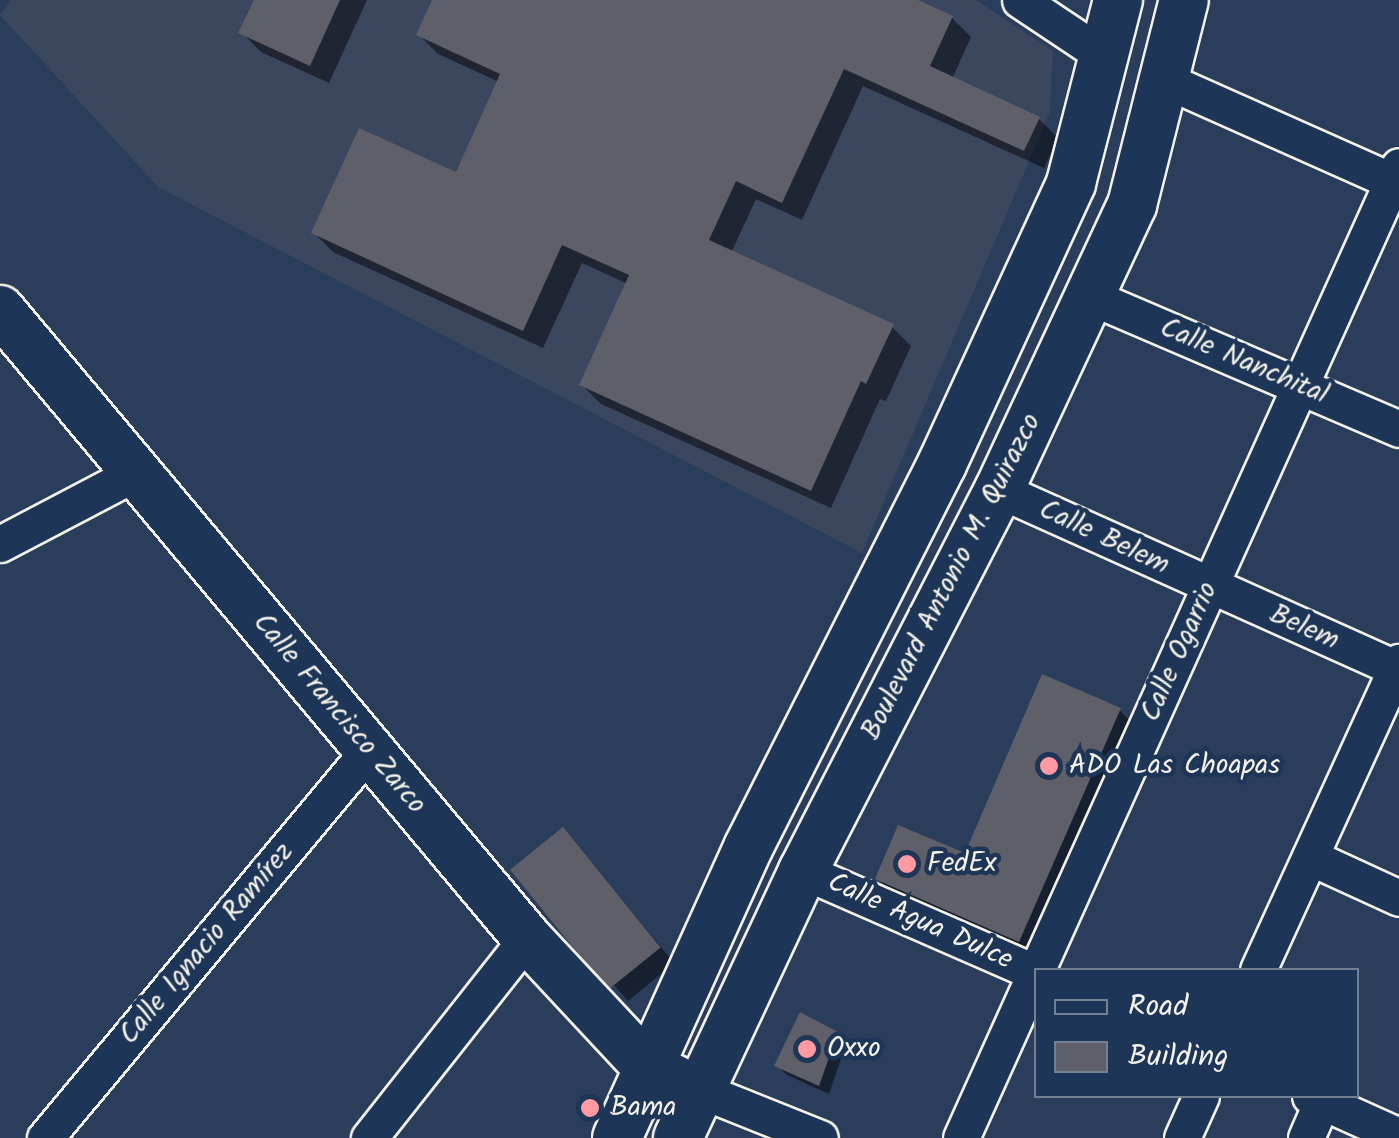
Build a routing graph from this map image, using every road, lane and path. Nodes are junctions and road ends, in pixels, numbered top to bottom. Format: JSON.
{"nodes":[{"id":1,"x":1020,"y":0,"type":"edge"},
{"id":2,"x":1118,"y":0,"type":"edge"},
{"id":3,"x":1184,"y":0,"type":"edge"},
{"id":4,"x":1104,"y":56,"type":"junction"},
{"id":5,"x":1165,"y":80,"type":"junction"},
{"id":6,"x":1397,"y":177,"type":"edge"},
{"id":7,"x":1089,"y":296,"type":"junction"},
{"id":8,"x":0,"y":310,"type":"edge"},
{"id":9,"x":1300,"y":385,"type":"junction"},
{"id":10,"x":1399,"y":429,"type":"edge"},
{"id":11,"x":137,"y":472,"type":"junction"},
{"id":12,"x":999,"y":490,"type":"junction"},
{"id":13,"x":0,"y":544,"type":"edge"},
{"id":14,"x":1210,"y":586,"type":"junction"},
{"id":15,"x":1398,"y":667,"type":"edge"},
{"id":16,"x":812,"y":721,"type":"junction"},
{"id":17,"x":866,"y":748,"type":"junction"},
{"id":18,"x":370,"y":750,"type":"junction"},
{"id":19,"x":1310,"y":857,"type":"junction"},
{"id":20,"x":803,"y":870,"type":"junction"},
{"id":21,"x":1399,"y":898,"type":"edge"},
{"id":22,"x":527,"y":938,"type":"junction"},
{"id":23,"x":1038,"y":968,"type":"edge"},
{"id":24,"x":1259,"y":968,"type":"edge"},
{"id":25,"x":1034,"y":972,"type":"edge"},
{"id":26,"x":1034,"y":977,"type":"edge"},
{"id":27,"x":649,"y":1069,"type":"junction"},
{"id":28,"x":700,"y":1090,"type":"junction"},
{"id":29,"x":1200,"y":1098,"type":"edge"},
{"id":30,"x":1316,"y":1098,"type":"edge"},
{"id":31,"x":1399,"y":1136,"type":"edge"},
{"id":32,"x":45,"y":1138,"type":"edge"},
{"id":33,"x":370,"y":1138,"type":"edge"},
{"id":34,"x":616,"y":1138,"type":"edge"},
{"id":35,"x":678,"y":1138,"type":"edge"},
{"id":36,"x":820,"y":1138,"type":"edge"},
{"id":37,"x":961,"y":1138,"type":"edge"},
{"id":38,"x":1182,"y":1138,"type":"edge"},
{"id":39,"x":1306,"y":1138,"type":"edge"}],
"edges":[{"from":1,"to":4,"type":"street"},
{"from":2,"to":4,"type":"main road"},
{"from":3,"to":5,"type":"main road","name":"Boulevard Antonio M. Quirazco"},
{"from":4,"to":16,"type":"main road"},
{"from":5,"to":6,"type":"street"},
{"from":5,"to":7,"type":"main road","name":"Boulevard Antonio M. Quirazco"},
{"from":6,"to":9,"type":"street","name":"Calle Ogarrio"},
{"from":7,"to":9,"type":"street","name":"Calle Nanchital"},
{"from":7,"to":12,"type":"main road","name":"Boulevard Antonio M. Quirazco"},
{"from":8,"to":11,"type":"main road","name":"Calle Francisco Zarco"},
{"from":9,"to":10,"type":"street","name":"Calle Nanchital"},
{"from":9,"to":14,"type":"street","name":"Calle Ogarrio"},
{"from":11,"to":13,"type":"street"},
{"from":11,"to":18,"type":"main road","name":"Calle Francisco Zarco"},
{"from":12,"to":14,"type":"street","name":"Calle Belem"},
{"from":12,"to":17,"type":"main road","name":"Boulevard Antonio M. Quirazco"},
{"from":14,"to":15,"type":"street","name":"Belem"},
{"from":14,"to":23,"type":"street","name":"Calle Ogarrio"},
{"from":15,"to":19,"type":"street"},
{"from":16,"to":17,"type":"main road"},
{"from":16,"to":27,"type":"main road"},
{"from":17,"to":20,"type":"main road","name":"Boulevard Antonio M. Quirazco"},
{"from":18,"to":22,"type":"main road","name":"Calle Francisco Zarco"},
{"from":18,"to":32,"type":"street","name":"Calle Ignacio Ramírez"},
{"from":19,"to":21,"type":"street"},
{"from":19,"to":24,"type":"street"},
{"from":20,"to":25,"type":"street","name":"Calle Agua Dulce"},
{"from":20,"to":28,"type":"main road","name":"Boulevard Antonio M. Quirazco"},
{"from":22,"to":27,"type":"main road","name":"Calle Francisco Zarco"},
{"from":22,"to":33,"type":"street"},
{"from":26,"to":37,"type":"street","name":"Calle Ogarrio"},
{"from":27,"to":28,"type":"main road","name":"Calle Francisco Zarco"},
{"from":27,"to":34,"type":"main road"},
{"from":28,"to":35,"type":"main road","name":"Boulevard Antonio M. Quirazco"},
{"from":28,"to":36,"type":"street"},
{"from":29,"to":38,"type":"street"},
{"from":30,"to":31,"type":"street"},
{"from":30,"to":39,"type":"street"}]}
